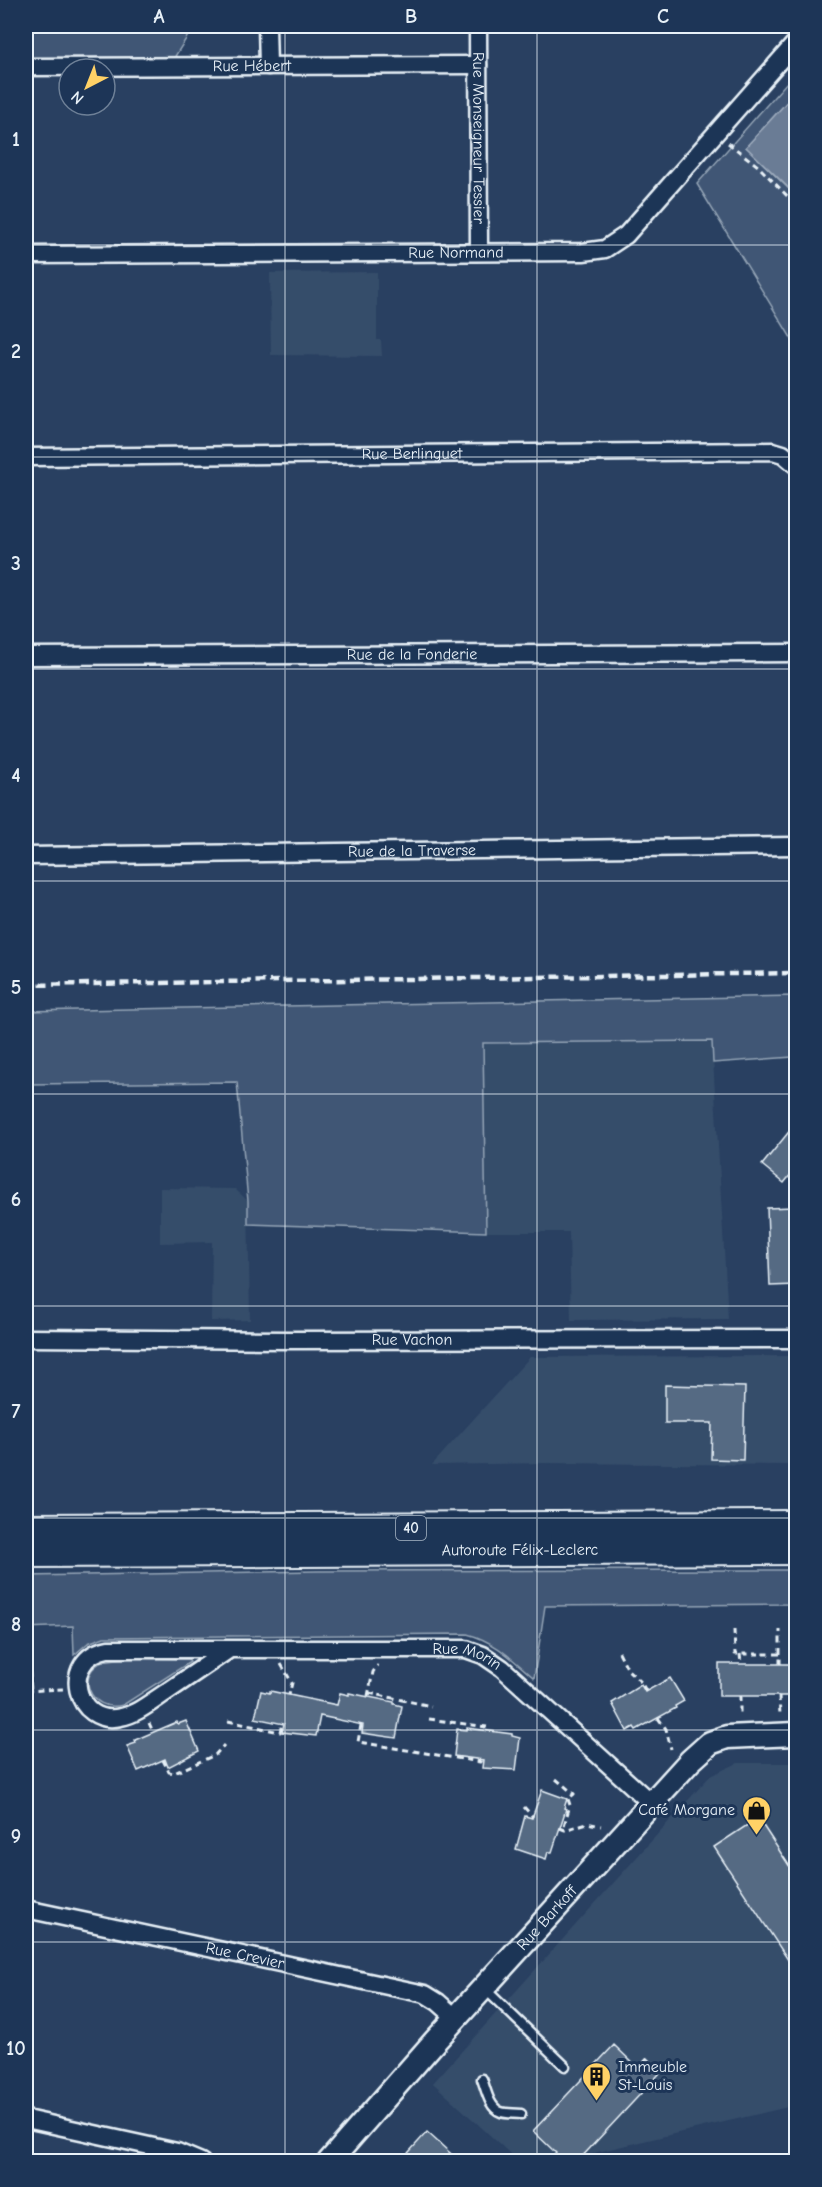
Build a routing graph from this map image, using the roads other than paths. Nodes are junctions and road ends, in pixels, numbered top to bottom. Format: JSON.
{"nodes":[{"id":1,"x":267,"y":26,"type":"edge"},
{"id":2,"x":478,"y":26,"type":"edge"},
{"id":3,"x":796,"y":42,"type":"edge"},
{"id":4,"x":478,"y":64,"type":"junction"},
{"id":5,"x":268,"y":66,"type":"junction"},
{"id":6,"x":26,"y":67,"type":"edge"},
{"id":7,"x":479,"y":252,"type":"junction"},
{"id":8,"x":26,"y":255,"type":"edge"},
{"id":9,"x":26,"y":457,"type":"edge"},
{"id":10,"x":795,"y":463,"type":"edge"},
{"id":11,"x":796,"y":652,"type":"edge"},
{"id":12,"x":26,"y":656,"type":"edge"},
{"id":13,"x":796,"y":846,"type":"edge"},
{"id":14,"x":26,"y":856,"type":"edge"},
{"id":15,"x":26,"y":1338,"type":"edge"},
{"id":16,"x":796,"y":1338,"type":"edge"},
{"id":17,"x":796,"y":1526,"type":"edge"},
{"id":18,"x":26,"y":1529,"type":"edge"},
{"id":19,"x":796,"y":1549,"type":"edge"},
{"id":20,"x":26,"y":1552,"type":"edge"},
{"id":21,"x":230,"y":1649,"type":"junction"},
{"id":22,"x":796,"y":1734,"type":"edge"},
{"id":23,"x":651,"y":1803,"type":"junction"},
{"id":24,"x":26,"y":1909,"type":"edge"},
{"id":25,"x":483,"y":1988,"type":"junction"},
{"id":26,"x":456,"y":2018,"type":"junction"},
{"id":27,"x":565,"y":2066,"type":"dead end"},
{"id":28,"x":482,"y":2079,"type":"dead end"},
{"id":29,"x":521,"y":2114,"type":"dead end"},
{"id":30,"x":26,"y":2119,"type":"edge"},
{"id":31,"x":201,"y":2162,"type":"edge"},
{"id":32,"x":329,"y":2162,"type":"edge"}],
"edges":[{"from":1,"to":5,"type":"street"},
{"from":2,"to":4,"type":"street","name":"Rue Monseigneur Tessier"},
{"from":3,"to":7,"type":"street","name":"Rue Normand"},
{"from":4,"to":5,"type":"street","name":"Rue Hébert"},
{"from":4,"to":7,"type":"street","name":"Rue Monseigneur Tessier"},
{"from":5,"to":6,"type":"street","name":"Rue Hébert"},
{"from":7,"to":8,"type":"street","name":"Rue Normand"},
{"from":9,"to":10,"type":"street","name":"Rue Berlinguet"},
{"from":11,"to":12,"type":"street","name":"Rue de la Fonderie"},
{"from":13,"to":14,"type":"street","name":"Rue de la Traverse"},
{"from":15,"to":16,"type":"street","name":"Rue Vachon"},
{"from":17,"to":18,"type":"highway","name":"Autoroute Félix-Leclerc","number":"40"},
{"from":19,"to":20,"type":"highway","name":"Autoroute Félix-Leclerc","number":"40"},
{"from":21,"to":21,"type":"street","name":"Rue Morin"},
{"from":21,"to":23,"type":"street","name":"Rue Morin"},
{"from":22,"to":23,"type":"street","name":"Rue Barkoff"},
{"from":23,"to":25,"type":"street","name":"Rue Barkoff"},
{"from":24,"to":26,"type":"street","name":"Rue Crevier"},
{"from":25,"to":26,"type":"street","name":"Rue Barkoff"},
{"from":25,"to":27,"type":"lane"},
{"from":26,"to":32,"type":"street","name":"Rue Barkoff"},
{"from":28,"to":29,"type":"lane"},
{"from":30,"to":31,"type":"street"}]}
